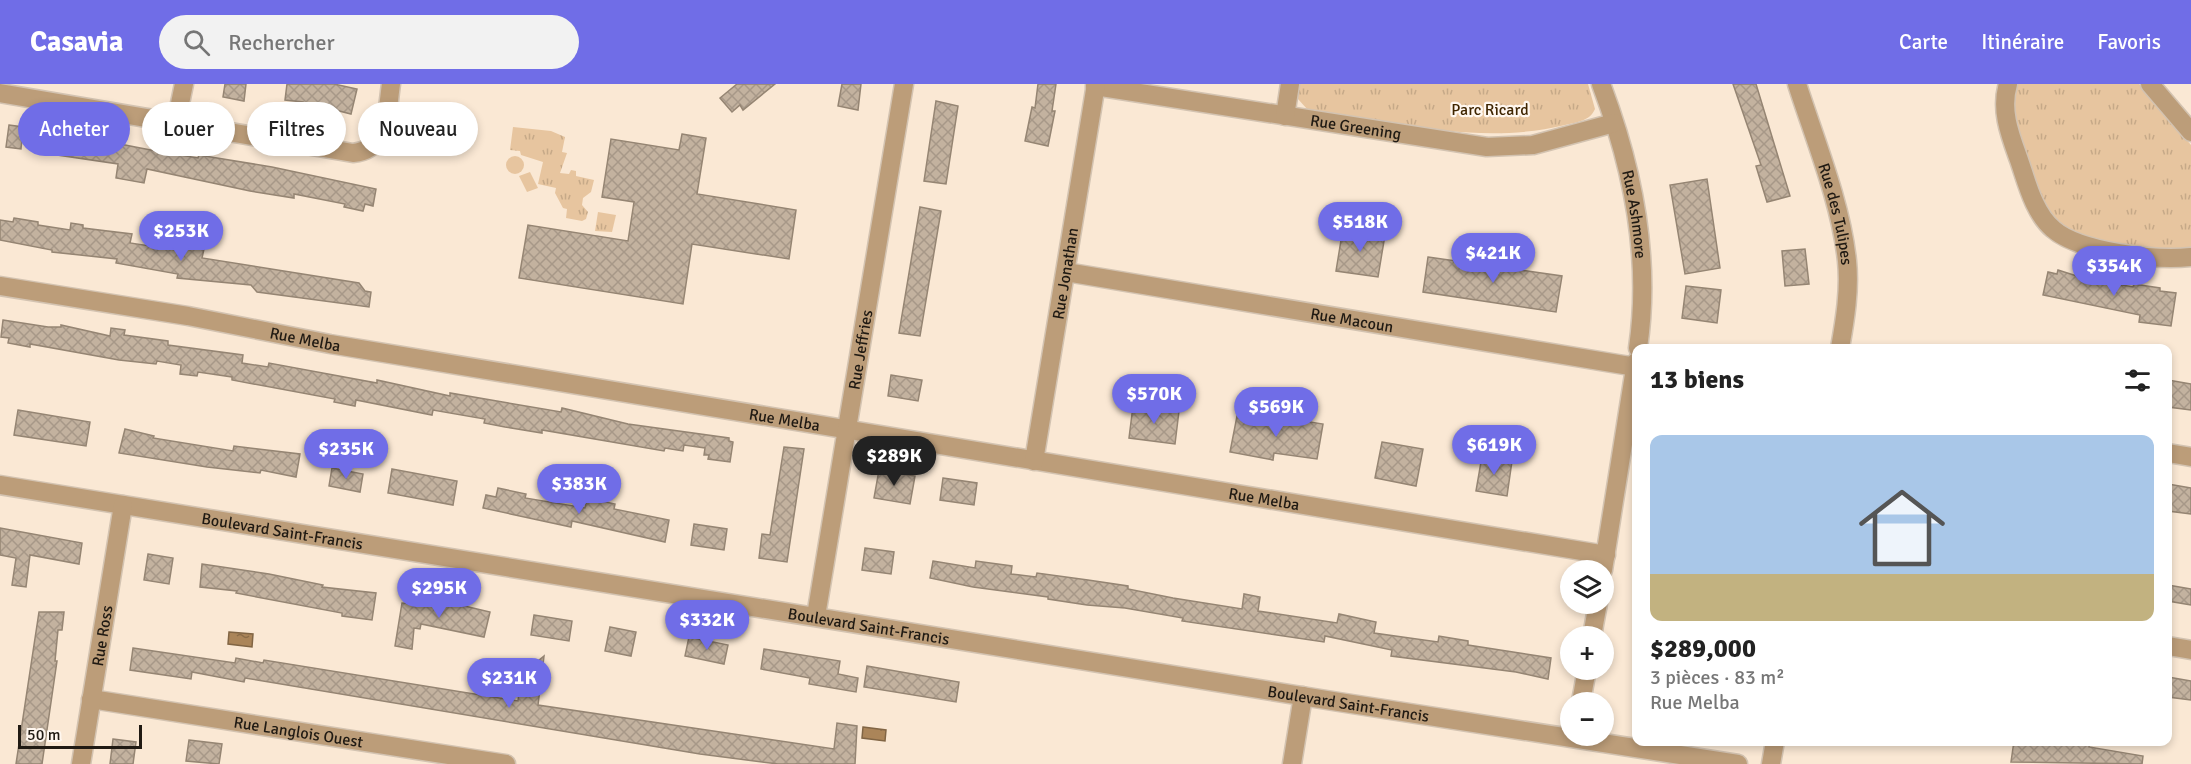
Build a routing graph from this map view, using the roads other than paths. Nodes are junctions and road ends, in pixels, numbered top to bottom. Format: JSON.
{"nodes":[{"id":1,"x":184,"y":84,"type":"edge"},
{"id":2,"x":391,"y":84,"type":"edge"},
{"id":3,"x":904,"y":84,"type":"edge"},
{"id":4,"x":1290,"y":84,"type":"edge"},
{"id":5,"x":1601,"y":84,"type":"edge"},
{"id":6,"x":1797,"y":84,"type":"edge"},
{"id":7,"x":2008,"y":84,"type":"edge"},
{"id":8,"x":2150,"y":84,"type":"edge"},
{"id":9,"x":1096,"y":85,"type":"edge"},
{"id":10,"x":0,"y":93,"type":"edge"},
{"id":11,"x":180,"y":102,"type":"edge"},
{"id":12,"x":1286,"y":116,"type":"junction"},
{"id":13,"x":142,"y":117,"type":"edge"},
{"id":14,"x":1614,"y":123,"type":"junction"},
{"id":15,"x":2191,"y":132,"type":"edge"},
{"id":16,"x":235,"y":133,"type":"edge"},
{"id":17,"x":2191,"y":257,"type":"edge"},
{"id":18,"x":1066,"y":272,"type":"junction"},
{"id":19,"x":0,"y":286,"type":"edge"},
{"id":20,"x":1638,"y":344,"type":"edge"},
{"id":21,"x":1841,"y":344,"type":"edge"},
{"id":22,"x":1632,"y":366,"type":"edge"},
{"id":23,"x":1632,"y":392,"type":"edge"},
{"id":24,"x":848,"y":429,"type":"junction"},
{"id":25,"x":2172,"y":454,"type":"edge"},
{"id":26,"x":2191,"y":457,"type":"edge"},
{"id":27,"x":1034,"y":461,"type":"junction"},
{"id":28,"x":0,"y":485,"type":"edge"},
{"id":29,"x":123,"y":505,"type":"junction"},
{"id":30,"x":1588,"y":560,"type":"edge"},
{"id":31,"x":1605,"y":560,"type":"edge"},
{"id":32,"x":816,"y":616,"type":"junction"},
{"id":33,"x":2172,"y":647,"type":"edge"},
{"id":34,"x":2191,"y":650,"type":"edge"},
{"id":35,"x":1303,"y":696,"type":"junction"},
{"id":36,"x":91,"y":699,"type":"junction"},
{"id":37,"x":1560,"y":735,"type":"edge"},
{"id":38,"x":1614,"y":743,"type":"edge"},
{"id":39,"x":1774,"y":746,"type":"edge"},
{"id":40,"x":81,"y":764,"type":"edge"},
{"id":41,"x":506,"y":764,"type":"edge"},
{"id":42,"x":1292,"y":764,"type":"edge"},
{"id":43,"x":1738,"y":764,"type":"edge"},
{"id":44,"x":1771,"y":764,"type":"edge"}],
"edges":[{"from":1,"to":11,"type":"street"},
{"from":2,"to":16,"type":"street"},
{"from":3,"to":24,"type":"street","name":"Rue Jeffries"},
{"from":4,"to":12,"type":"street"},
{"from":5,"to":14,"type":"street","name":"Rue Ashmore"},
{"from":6,"to":21,"type":"street","name":"Rue des Tulipes"},
{"from":7,"to":17,"type":"street"},
{"from":8,"to":15,"type":"street"},
{"from":9,"to":12,"type":"street","name":"Rue Greening"},
{"from":9,"to":18,"type":"street","name":"Rue Jonathan"},
{"from":10,"to":13,"type":"street"},
{"from":12,"to":14,"type":"street","name":"Rue Greening"},
{"from":14,"to":20,"type":"street","name":"Rue Ashmore"},
{"from":18,"to":22,"type":"street","name":"Rue Macoun"},
{"from":18,"to":27,"type":"street","name":"Rue Jonathan"},
{"from":19,"to":24,"type":"street","name":"Rue Melba"},
{"from":23,"to":31,"type":"street"},
{"from":24,"to":27,"type":"street","name":"Rue Melba"},
{"from":24,"to":32,"type":"street","name":"Rue Jeffries"},
{"from":25,"to":26,"type":"street"},
{"from":27,"to":30,"type":"street","name":"Rue Melba"},
{"from":28,"to":29,"type":"street","name":"Boulevard Saint-Francis"},
{"from":29,"to":32,"type":"street","name":"Boulevard Saint-Francis"},
{"from":29,"to":36,"type":"street","name":"Rue Ross"},
{"from":32,"to":35,"type":"street","name":"Boulevard Saint-Francis"},
{"from":33,"to":34,"type":"street"},
{"from":35,"to":37,"type":"street","name":"Boulevard Saint-Francis"},
{"from":35,"to":42,"type":"street"},
{"from":36,"to":40,"type":"street","name":"Rue Ross"},
{"from":36,"to":41,"type":"street","name":"Rue Langlois Ouest"},
{"from":38,"to":43,"type":"street","name":"Boulevard Saint-Francis"},
{"from":39,"to":44,"type":"street"}]}
